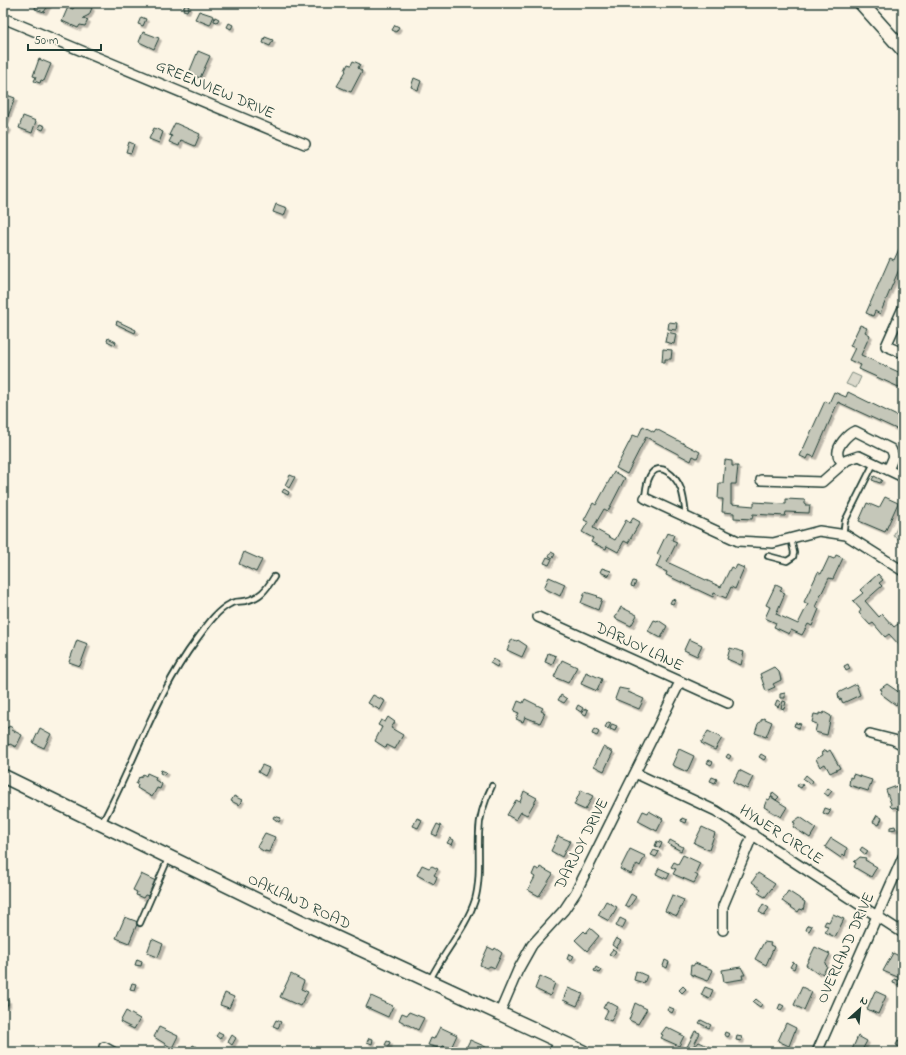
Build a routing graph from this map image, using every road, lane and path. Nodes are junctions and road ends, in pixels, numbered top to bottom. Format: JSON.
{"nodes":[{"id":1,"x":861,"y":3,"type":"edge"},
{"id":2,"x":3,"y":18,"type":"edge"},
{"id":3,"x":903,"y":50,"type":"edge"},
{"id":4,"x":305,"y":144,"type":"dead end"},
{"id":5,"x":903,"y":308,"type":"edge"},
{"id":6,"x":903,"y":353,"type":"edge"},
{"id":7,"x":874,"y":463,"type":"junction"},
{"id":8,"x":843,"y":464,"type":"junction"},
{"id":9,"x":888,"y":470,"type":"junction"},
{"id":10,"x":903,"y":477,"type":"edge"},
{"id":11,"x":761,"y":480,"type":"dead end"},
{"id":12,"x":645,"y":498,"type":"joint"},
{"id":13,"x":686,"y":516,"type":"junction"},
{"id":14,"x":843,"y":535,"type":"junction"},
{"id":15,"x":791,"y":538,"type":"junction"},
{"id":16,"x":768,"y":556,"type":"dead end"},
{"id":17,"x":903,"y":571,"type":"edge"},
{"id":18,"x":274,"y":577,"type":"dead end"},
{"id":19,"x":538,"y":617,"type":"dead end"},
{"id":20,"x":680,"y":682,"type":"junction"},
{"id":21,"x":728,"y":703,"type":"dead end"},
{"id":22,"x":870,"y":734,"type":"dead end"},
{"id":23,"x":903,"y":745,"type":"edge"},
{"id":24,"x":635,"y":774,"type":"junction"},
{"id":25,"x":3,"y":776,"type":"edge"},
{"id":26,"x":492,"y":786,"type":"dead end"},
{"id":27,"x":101,"y":824,"type":"junction"},
{"id":28,"x":753,"y":834,"type":"junction"},
{"id":29,"x":168,"y":857,"type":"junction"},
{"id":30,"x":903,"y":857,"type":"edge"},
{"id":31,"x":877,"y":916,"type":"junction"},
{"id":32,"x":140,"y":923,"type":"dead end"},
{"id":33,"x":723,"y":930,"type":"dead end"},
{"id":34,"x":903,"y":933,"type":"edge"},
{"id":35,"x":430,"y":981,"type":"junction"},
{"id":36,"x":500,"y":1012,"type":"junction"},
{"id":37,"x":556,"y":1047,"type":"edge"},
{"id":38,"x":104,"y":1048,"type":"dead end"},
{"id":39,"x":113,"y":1052,"type":"edge"},
{"id":40,"x":583,"y":1052,"type":"edge"},
{"id":41,"x":817,"y":1052,"type":"edge"}],
"edges":[{"from":1,"to":3,"type":"street"},
{"from":2,"to":4,"type":"street","name":"GREENVIEW DRIVE"},
{"from":5,"to":6,"type":"street"},
{"from":7,"to":8,"type":"street"},
{"from":7,"to":9,"type":"street"},
{"from":7,"to":14,"type":"lane"},
{"from":8,"to":9,"type":"street"},
{"from":8,"to":11,"type":"street"},
{"from":9,"to":10,"type":"street"},
{"from":12,"to":13,"type":"street"},
{"from":12,"to":13,"type":"lane"},
{"from":13,"to":15,"type":"street"},
{"from":14,"to":15,"type":"street"},
{"from":14,"to":17,"type":"street"},
{"from":15,"to":16,"type":"lane"},
{"from":18,"to":27,"type":"lane"},
{"from":19,"to":20,"type":"street","name":"DARJOY LANE"},
{"from":20,"to":21,"type":"street","name":"DARJOY LANE"},
{"from":20,"to":24,"type":"street","name":"DARJOY DRIVE"},
{"from":22,"to":23,"type":"street"},
{"from":24,"to":28,"type":"street","name":"HYNER CIRCLE"},
{"from":24,"to":36,"type":"street","name":"DARJOY DRIVE"},
{"from":25,"to":27,"type":"street","name":"OAKLAND ROAD"},
{"from":26,"to":35,"type":"lane"},
{"from":27,"to":29,"type":"street","name":"OAKLAND ROAD"},
{"from":28,"to":31,"type":"street","name":"HYNER CIRCLE"},
{"from":28,"to":33,"type":"street"},
{"from":29,"to":32,"type":"lane"},
{"from":29,"to":35,"type":"street","name":"OAKLAND ROAD"},
{"from":30,"to":31,"type":"street","name":"OVERLAND DRIVE"},
{"from":31,"to":34,"type":"street","name":"HYNER CIRCLE"},
{"from":31,"to":41,"type":"street","name":"OVERLAND DRIVE"},
{"from":35,"to":36,"type":"street","name":"OAKLAND ROAD"},
{"from":36,"to":37,"type":"street","name":"OAKLAND ROAD"},
{"from":37,"to":40,"type":"street","name":"OAKLAND ROAD"},
{"from":38,"to":39,"type":"street"}]}
